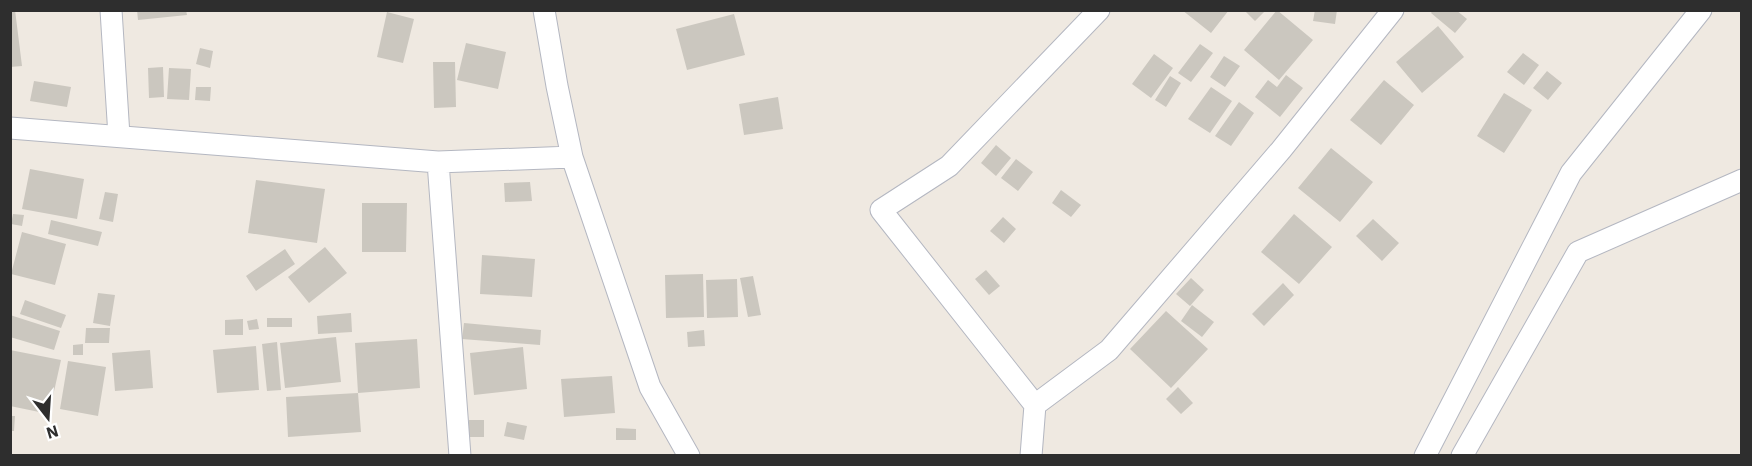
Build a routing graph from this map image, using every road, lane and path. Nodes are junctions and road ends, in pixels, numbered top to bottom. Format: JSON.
{"nodes":[{"id":1,"x":111,"y":10,"type":"edge"},
{"id":2,"x":544,"y":10,"type":"edge"},
{"id":3,"x":1100,"y":10,"type":"edge"},
{"id":4,"x":1393,"y":10,"type":"edge"},
{"id":5,"x":1701,"y":10,"type":"edge"},
{"id":6,"x":10,"y":128,"type":"edge"},
{"id":7,"x":119,"y":136,"type":"junction"},
{"id":8,"x":572,"y":157,"type":"junction"},
{"id":9,"x":438,"y":162,"type":"junction"},
{"id":10,"x":1742,"y":180,"type":"edge"},
{"id":11,"x":1035,"y":405,"type":"junction"},
{"id":12,"x":460,"y":456,"type":"edge"},
{"id":13,"x":689,"y":456,"type":"edge"},
{"id":14,"x":1031,"y":456,"type":"edge"},
{"id":15,"x":1425,"y":456,"type":"edge"},
{"id":16,"x":1462,"y":456,"type":"edge"}],
"edges":[{"from":1,"to":7,"type":"street"},
{"from":2,"to":8,"type":"street"},
{"from":3,"to":11,"type":"street"},
{"from":4,"to":11,"type":"street"},
{"from":5,"to":15,"type":"street"},
{"from":6,"to":7,"type":"street"},
{"from":7,"to":9,"type":"street"},
{"from":8,"to":9,"type":"street"},
{"from":8,"to":13,"type":"street"},
{"from":9,"to":12,"type":"street"},
{"from":10,"to":16,"type":"street"},
{"from":11,"to":14,"type":"street"}]}
